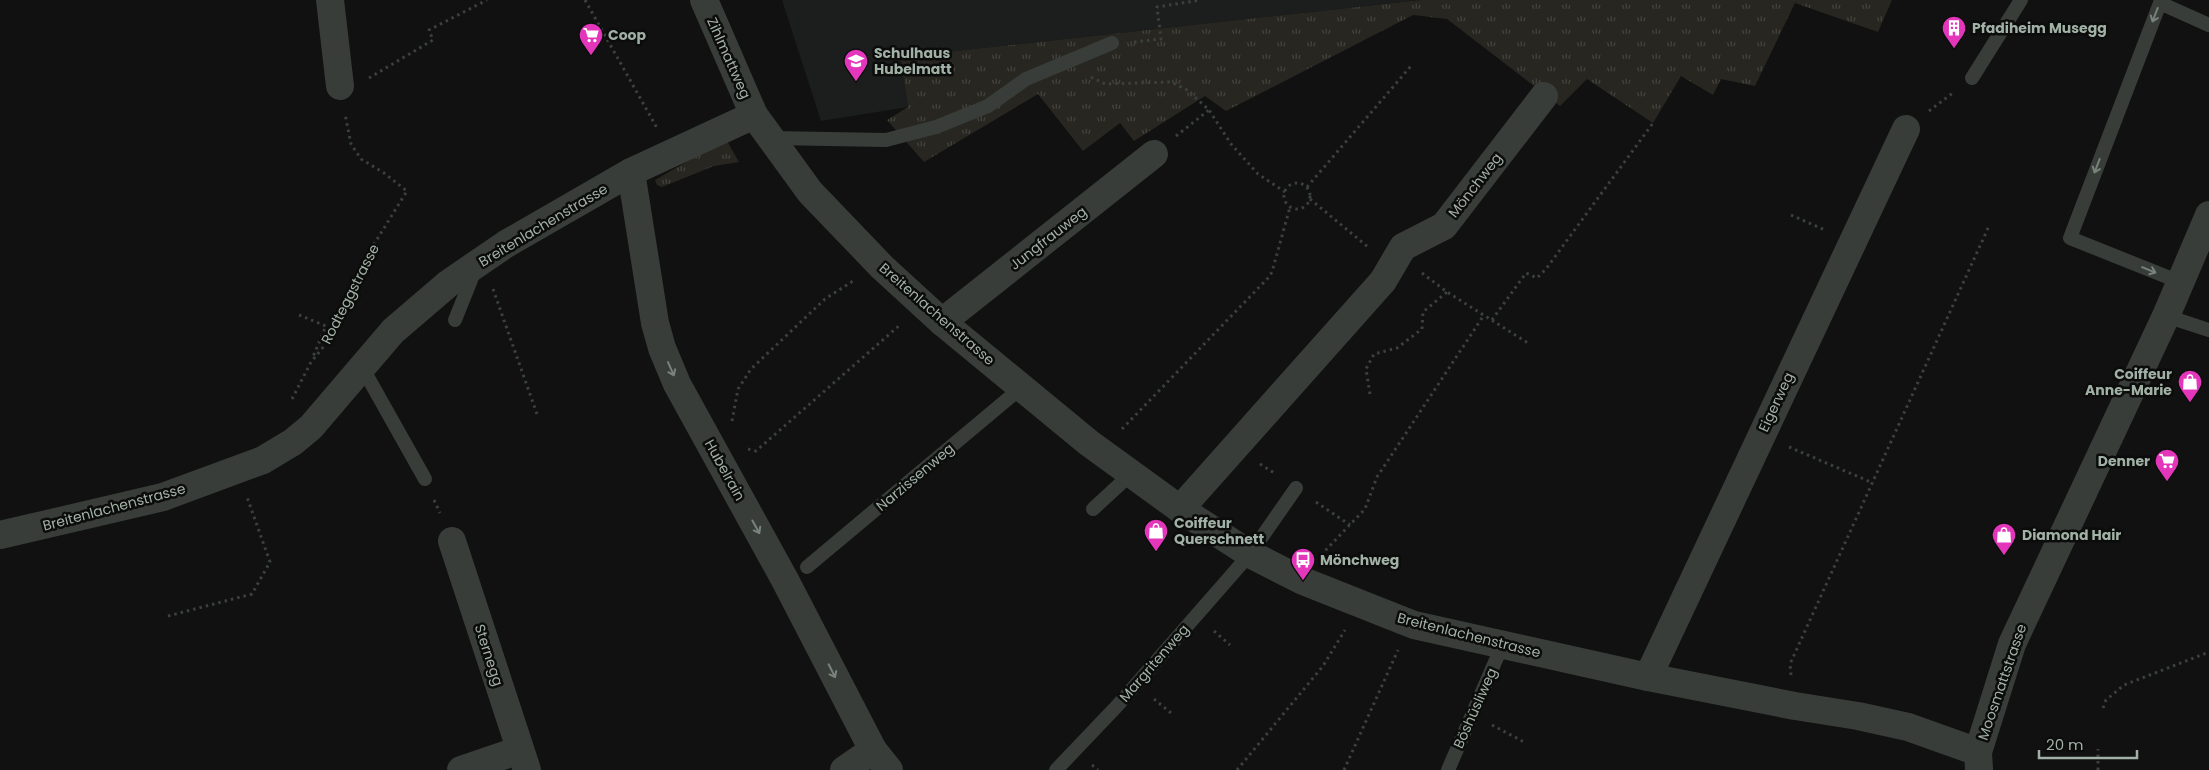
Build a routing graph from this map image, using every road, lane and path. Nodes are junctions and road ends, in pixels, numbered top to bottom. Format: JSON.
{"nodes":[{"id":1,"x":330,"y":0,"type":"edge"},
{"id":2,"x":487,"y":0,"type":"edge"},
{"id":3,"x":585,"y":0,"type":"edge"},
{"id":4,"x":704,"y":0,"type":"edge"},
{"id":5,"x":1201,"y":0,"type":"edge"},
{"id":6,"x":2021,"y":0,"type":"edge"},
{"id":7,"x":2209,"y":25,"type":"edge"},
{"id":8,"x":1161,"y":39,"type":"dead end"},
{"id":9,"x":1112,"y":43,"type":"dead end"},
{"id":10,"x":1070,"y":62,"type":"junction"},
{"id":11,"x":1411,"y":66,"type":"dead end"},
{"id":12,"x":1972,"y":78,"type":"joint"},
{"id":13,"x":353,"y":83,"type":"junction"},
{"id":14,"x":1544,"y":96,"type":"dead end"},
{"id":15,"x":1209,"y":110,"type":"junction"},
{"id":16,"x":754,"y":115,"type":"junction"},
{"id":17,"x":1653,"y":123,"type":"dead end"},
{"id":18,"x":1906,"y":129,"type":"joint"},
{"id":19,"x":658,"y":130,"type":"dead end"},
{"id":20,"x":772,"y":138,"type":"junction"},
{"id":21,"x":1154,"y":154,"type":"joint"},
{"id":22,"x":631,"y":172,"type":"junction"},
{"id":23,"x":1307,"y":188,"type":"junction"},
{"id":24,"x":1285,"y":192,"type":"junction"},
{"id":25,"x":1310,"y":199,"type":"junction"},
{"id":26,"x":1290,"y":207,"type":"junction"},
{"id":27,"x":1791,"y":215,"type":"dead end"},
{"id":28,"x":2209,"y":215,"type":"edge"},
{"id":29,"x":1989,"y":226,"type":"dead end"},
{"id":30,"x":1827,"y":231,"type":"dead end"},
{"id":31,"x":1370,"y":249,"type":"dead end"},
{"id":32,"x":1398,"y":255,"type":"junction"},
{"id":33,"x":478,"y":263,"type":"junction"},
{"id":34,"x":860,"y":277,"type":"dead end"},
{"id":35,"x":2180,"y":282,"type":"junction"},
{"id":36,"x":1447,"y":292,"type":"junction"},
{"id":37,"x":299,"y":315,"type":"dead end"},
{"id":38,"x":1484,"y":315,"type":"junction"},
{"id":39,"x":2166,"y":316,"type":"junction"},
{"id":40,"x":907,"y":319,"type":"dead end"},
{"id":41,"x":454,"y":320,"type":"dead end"},
{"id":42,"x":1492,"y":320,"type":"junction"},
{"id":43,"x":942,"y":322,"type":"junction"},
{"id":44,"x":2209,"y":330,"type":"edge"},
{"id":45,"x":1528,"y":343,"type":"dead end"},
{"id":46,"x":312,"y":362,"type":"junction"},
{"id":47,"x":362,"y":366,"type":"junction"},
{"id":48,"x":1022,"y":387,"type":"junction"},
{"id":49,"x":1370,"y":394,"type":"dead end"},
{"id":50,"x":290,"y":404,"type":"dead end"},
{"id":51,"x":538,"y":417,"type":"dead end"},
{"id":52,"x":1118,"y":433,"type":"dead end"},
{"id":53,"x":721,"y":448,"type":"junction"},
{"id":54,"x":1792,"y":448,"type":"dead end"},
{"id":55,"x":236,"y":470,"type":"junction"},
{"id":56,"x":1131,"y":474,"type":"junction"},
{"id":57,"x":425,"y":479,"type":"joint"},
{"id":58,"x":1873,"y":483,"type":"junction"},
{"id":59,"x":1296,"y":488,"type":"dead end"},
{"id":60,"x":1094,"y":509,"type":"dead end"},
{"id":61,"x":1180,"y":509,"type":"junction"},
{"id":62,"x":0,"y":536,"type":"edge"},
{"id":63,"x":452,"y":541,"type":"joint"},
{"id":64,"x":1250,"y":554,"type":"junction"},
{"id":65,"x":1315,"y":560,"type":"dead end"},
{"id":66,"x":808,"y":567,"type":"dead end"},
{"id":67,"x":168,"y":616,"type":"dead end"},
{"id":68,"x":1350,"y":623,"type":"dead end"},
{"id":69,"x":1402,"y":642,"type":"dead end"},
{"id":70,"x":1502,"y":646,"type":"junction"},
{"id":71,"x":2209,"y":652,"type":"edge"},
{"id":72,"x":1648,"y":677,"type":"junction"},
{"id":73,"x":1795,"y":706,"type":"junction"},
{"id":74,"x":2102,"y":708,"type":"dead end"},
{"id":75,"x":1472,"y":714,"type":"junction"},
{"id":76,"x":1524,"y":742,"type":"dead end"},
{"id":77,"x":2098,"y":749,"type":"dead end"},
{"id":78,"x":524,"y":760,"type":"edge"},
{"id":79,"x":881,"y":760,"type":"edge"},
{"id":80,"x":1979,"y":761,"type":"edge"},
{"id":81,"x":461,"y":770,"type":"edge"},
{"id":82,"x":844,"y":770,"type":"edge"},
{"id":83,"x":1056,"y":770,"type":"edge"},
{"id":84,"x":1237,"y":770,"type":"edge"},
{"id":85,"x":1344,"y":770,"type":"edge"},
{"id":86,"x":1448,"y":770,"type":"edge"},
{"id":87,"x":2098,"y":770,"type":"edge"}],
"edges":[{"from":1,"to":13,"type":"street"},
{"from":2,"to":13,"type":"path"},
{"from":3,"to":19,"type":"path"},
{"from":4,"to":16,"type":"street","name":"Zihlmattweg"},
{"from":5,"to":8,"type":"path"},
{"from":6,"to":12,"type":"lane"},
{"from":7,"to":35,"type":"lane","one_way":true},
{"from":9,"to":10,"type":"lane"},
{"from":10,"to":15,"type":"path"},
{"from":10,"to":20,"type":"lane"},
{"from":11,"to":23,"type":"path"},
{"from":12,"to":18,"type":"path"},
{"from":13,"to":46,"type":"path","name":"Rodteggstrasse"},
{"from":14,"to":32,"type":"street","name":"Mönchweg"},
{"from":15,"to":21,"type":"path"},
{"from":15,"to":24,"type":"path"},
{"from":16,"to":20,"type":"street","name":"Breitenlachenstrasse"},
{"from":16,"to":22,"type":"street","name":"Breitenlachenstrasse"},
{"from":17,"to":42,"type":"path"},
{"from":18,"to":72,"type":"street","name":"Eigerweg"},
{"from":20,"to":43,"type":"street","name":"Breitenlachenstrasse"},
{"from":21,"to":43,"type":"street","name":"Jungfrauweg"},
{"from":22,"to":33,"type":"street","name":"Breitenlachenstrasse"},
{"from":22,"to":53,"type":"street","name":"Hubelrain","one_way":true},
{"from":23,"to":24,"type":"path"},
{"from":23,"to":25,"type":"path"},
{"from":24,"to":26,"type":"path"},
{"from":25,"to":26,"type":"path"},
{"from":25,"to":31,"type":"path"},
{"from":26,"to":52,"type":"path"},
{"from":27,"to":30,"type":"path"},
{"from":28,"to":35,"type":"street","name":"Moosmattstrasse"},
{"from":29,"to":58,"type":"path"},
{"from":32,"to":36,"type":"path"},
{"from":32,"to":61,"type":"street","name":"Mönchweg"},
{"from":33,"to":41,"type":"lane"},
{"from":33,"to":47,"type":"street","name":"Breitenlachenstrasse"},
{"from":33,"to":51,"type":"path"},
{"from":34,"to":53,"type":"path"},
{"from":35,"to":39,"type":"street","name":"Moosmattstrasse"},
{"from":36,"to":38,"type":"path"},
{"from":36,"to":49,"type":"path"},
{"from":37,"to":46,"type":"path"},
{"from":38,"to":42,"type":"path"},
{"from":38,"to":65,"type":"path"},
{"from":39,"to":44,"type":"lane"},
{"from":39,"to":80,"type":"street","name":"Moosmattstrasse"},
{"from":40,"to":53,"type":"path"},
{"from":42,"to":45,"type":"path"},
{"from":43,"to":48,"type":"street","name":"Breitenlachenstrasse"},
{"from":46,"to":50,"type":"path","name":"Rodteggstrasse"},
{"from":47,"to":55,"type":"street","name":"Breitenlachenstrasse"},
{"from":47,"to":57,"type":"lane"},
{"from":48,"to":56,"type":"street","name":"Breitenlachenstrasse"},
{"from":48,"to":66,"type":"lane","name":"Narzissenweg"},
{"from":53,"to":79,"type":"street","name":"Hubelrain","one_way":true},
{"from":54,"to":58,"type":"path"},
{"from":55,"to":62,"type":"street","name":"Breitenlachenstrasse"},
{"from":55,"to":67,"type":"path"},
{"from":56,"to":60,"type":"lane"},
{"from":56,"to":61,"type":"street","name":"Breitenlachenstrasse"},
{"from":57,"to":63,"type":"path"},
{"from":58,"to":73,"type":"path"},
{"from":59,"to":64,"type":"lane","name":"Margritenweg"},
{"from":61,"to":64,"type":"street","name":"Breitenlachenstrasse"},
{"from":63,"to":78,"type":"street","name":"Sternegg"},
{"from":64,"to":70,"type":"street","name":"Breitenlachenstrasse"},
{"from":64,"to":83,"type":"lane","name":"Margritenweg"},
{"from":68,"to":84,"type":"path"},
{"from":69,"to":85,"type":"path"},
{"from":70,"to":72,"type":"street","name":"Breitenlachenstrasse"},
{"from":70,"to":75,"type":"lane","name":"Böshüsliweg"},
{"from":71,"to":74,"type":"path"},
{"from":72,"to":73,"type":"street","name":"Breitenlachenstrasse"},
{"from":73,"to":80,"type":"street","name":"Breitenlachenstrasse"},
{"from":75,"to":76,"type":"path"},
{"from":75,"to":86,"type":"lane","name":"Böshüsliweg"},
{"from":77,"to":87,"type":"path"},
{"from":78,"to":81,"type":"street"},
{"from":79,"to":82,"type":"street","name":"Hubelrain"}]}
